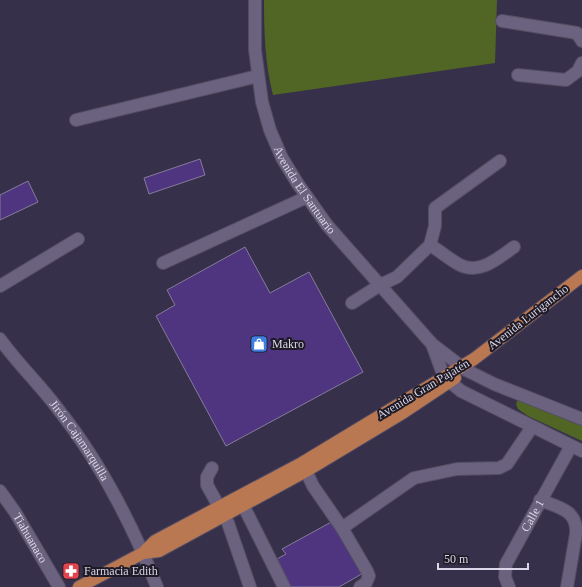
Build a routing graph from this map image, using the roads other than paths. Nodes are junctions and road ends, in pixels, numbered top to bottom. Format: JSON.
{"nodes":[{"id":1,"x":255,"y":0,"type":"edge"},
{"id":2,"x":502,"y":21,"type":"dead end"},
{"id":3,"x":582,"y":41,"type":"edge"},
{"id":4,"x":582,"y":63,"type":"edge"},
{"id":5,"x":518,"y":75,"type":"dead end"},
{"id":6,"x":258,"y":76,"type":"junction"},
{"id":7,"x":76,"y":120,"type":"dead end"},
{"id":8,"x":500,"y":161,"type":"dead end"},
{"id":9,"x":307,"y":197,"type":"junction"},
{"id":10,"x":78,"y":239,"type":"dead end"},
{"id":11,"x":430,"y":245,"type":"junction"},
{"id":12,"x":514,"y":247,"type":"dead end"},
{"id":13,"x":163,"y":263,"type":"dead end"},
{"id":14,"x":582,"y":276,"type":"edge"},
{"id":15,"x":380,"y":285,"type":"junction"},
{"id":16,"x":0,"y":286,"type":"edge"},
{"id":17,"x":352,"y":303,"type":"dead end"},
{"id":18,"x":0,"y":339,"type":"edge"},
{"id":19,"x":432,"y":344,"type":"junction"},
{"id":20,"x":474,"y":359,"type":"joint"},
{"id":21,"x":464,"y":368,"type":"junction"},
{"id":22,"x":447,"y":380,"type":"junction"},
{"id":23,"x":582,"y":419,"type":"edge"},
{"id":24,"x":532,"y":427,"type":"junction"},
{"id":25,"x":570,"y":446,"type":"junction"},
{"id":26,"x":582,"y":451,"type":"edge"},
{"id":27,"x":212,"y":468,"type":"dead end"},
{"id":28,"x":306,"y":472,"type":"junction"},
{"id":29,"x":0,"y":491,"type":"edge"},
{"id":30,"x":540,"y":500,"type":"junction"},
{"id":31,"x":243,"y":505,"type":"junction"},
{"id":32,"x":221,"y":511,"type":"junction"},
{"id":33,"x":342,"y":528,"type":"junction"},
{"id":34,"x":144,"y":553,"type":"junction"},
{"id":35,"x":59,"y":587,"type":"edge"},
{"id":36,"x":79,"y":587,"type":"edge"},
{"id":37,"x":157,"y":587,"type":"edge"},
{"id":38,"x":250,"y":587,"type":"edge"},
{"id":39,"x":284,"y":587,"type":"edge"},
{"id":40,"x":360,"y":587,"type":"edge"},
{"id":41,"x":509,"y":587,"type":"edge"},
{"id":42,"x":566,"y":587,"type":"edge"}],
"edges":[{"from":1,"to":6,"type":"street","name":"Avenida El Santuario"},
{"from":2,"to":3,"type":"street"},
{"from":4,"to":5,"type":"street"},
{"from":6,"to":7,"type":"street"},
{"from":6,"to":9,"type":"street","name":"Avenida El Santuario"},
{"from":8,"to":11,"type":"street"},
{"from":9,"to":13,"type":"street"},
{"from":9,"to":15,"type":"street","name":"Avenida El Santuario"},
{"from":10,"to":16,"type":"street"},
{"from":11,"to":12,"type":"street"},
{"from":11,"to":15,"type":"street"},
{"from":14,"to":20,"type":"main road","name":"Avenida Lurigancho"},
{"from":15,"to":17,"type":"street"},
{"from":15,"to":19,"type":"street","name":"Avenida El Santuario"},
{"from":18,"to":34,"type":"street","name":"Jirón Cajamarquilla"},
{"from":19,"to":21,"type":"street","name":"Avenida El Santuario"},
{"from":19,"to":22,"type":"street","name":"Avenida El Santuario"},
{"from":20,"to":21,"type":"main road","name":"Avenida Gran Pajatén"},
{"from":21,"to":22,"type":"main road","name":"Avenida Gran Pajatén"},
{"from":21,"to":23,"type":"street","name":"Avenida El Santuario"},
{"from":22,"to":24,"type":"street"},
{"from":22,"to":28,"type":"main road","name":"Avenida Gran Pajatén"},
{"from":22,"to":32,"type":"main road","name":"Avenida Gran Pajatén"},
{"from":24,"to":25,"type":"street"},
{"from":24,"to":33,"type":"street"},
{"from":25,"to":26,"type":"street"},
{"from":25,"to":30,"type":"street","name":"Calle 1"},
{"from":27,"to":32,"type":"street"},
{"from":28,"to":31,"type":"main road","name":"Avenida Gran Pajatén"},
{"from":28,"to":33,"type":"street"},
{"from":29,"to":35,"type":"street","name":"Tiahuanaco"},
{"from":30,"to":41,"type":"street","name":"Calle 1"},
{"from":30,"to":42,"type":"street"},
{"from":31,"to":32,"type":"main road","name":"Avenida Gran Pajatén"},
{"from":31,"to":39,"type":"street"},
{"from":32,"to":34,"type":"main road","name":"Avenida Gran Pajatén"},
{"from":32,"to":38,"type":"street"},
{"from":33,"to":40,"type":"street"},
{"from":34,"to":36,"type":"main road","name":"Avenida Gran Pajatén"},
{"from":34,"to":37,"type":"street","name":"Jirón Cajamarquilla"}]}
